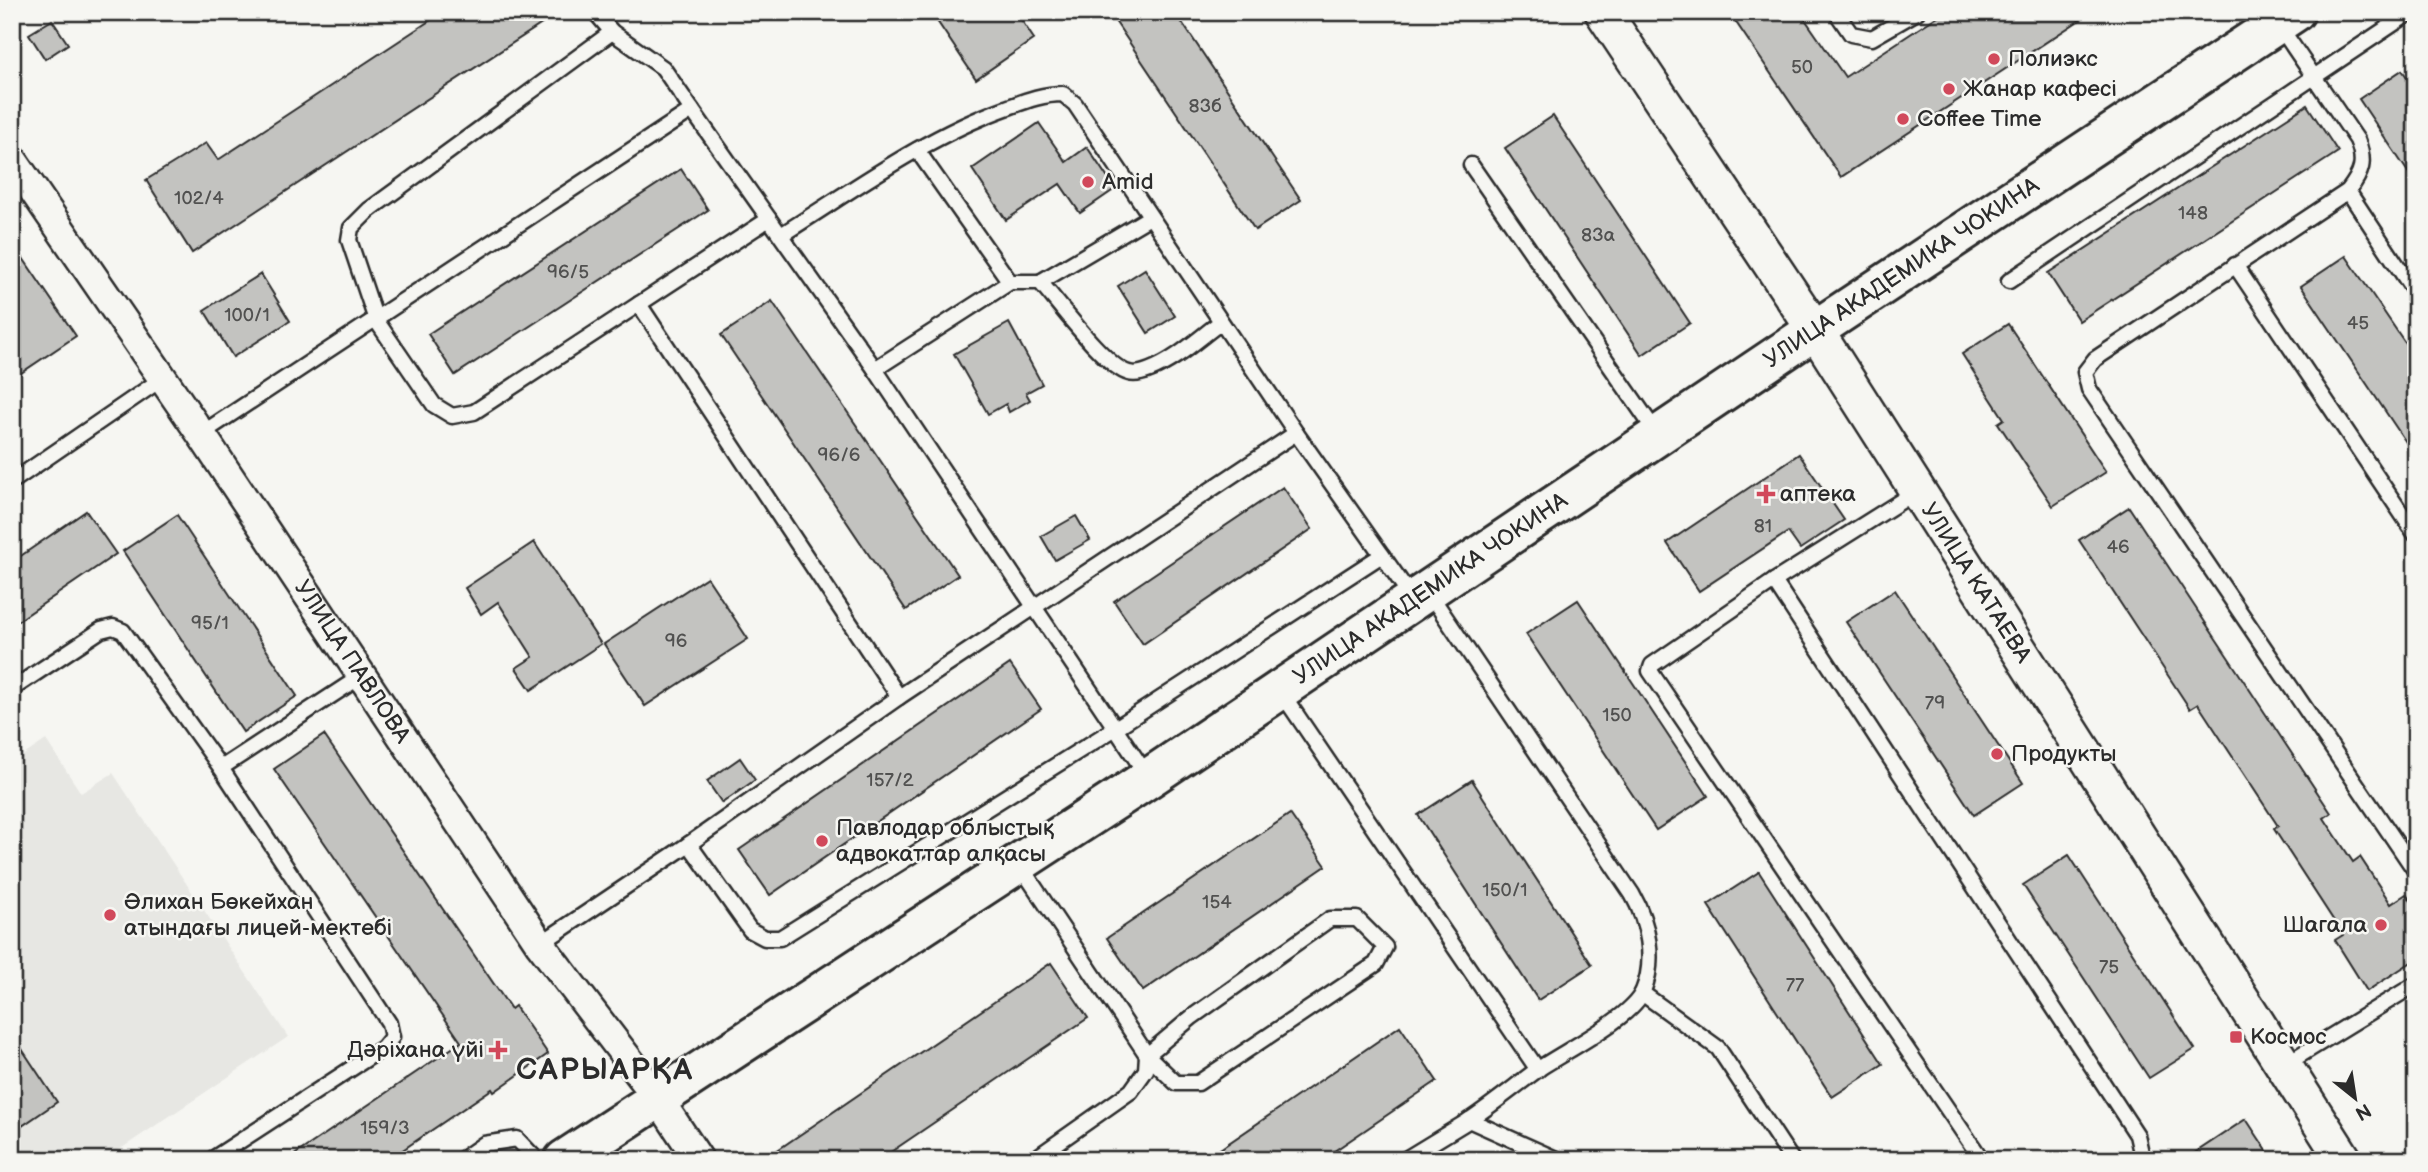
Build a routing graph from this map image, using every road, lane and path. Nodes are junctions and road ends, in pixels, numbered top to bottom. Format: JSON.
{"nodes":[{"id":1,"x":595,"y":12,"type":"edge"},
{"id":2,"x":1603,"y":12,"type":"edge"},
{"id":3,"x":1836,"y":12,"type":"edge"},
{"id":4,"x":1917,"y":12,"type":"edge"},
{"id":5,"x":2411,"y":12,"type":"edge"},
{"id":6,"x":2286,"y":18,"type":"edge"},
{"id":7,"x":612,"y":32,"type":"junction"},
{"id":8,"x":2314,"y":76,"type":"junction"},
{"id":9,"x":692,"y":110,"type":"junction"},
{"id":10,"x":917,"y":150,"type":"junction"},
{"id":11,"x":12,"y":159,"type":"edge"},
{"id":12,"x":1471,"y":165,"type":"dead end"},
{"id":13,"x":2348,"y":191,"type":"junction"},
{"id":14,"x":1150,"y":217,"type":"junction"},
{"id":15,"x":769,"y":219,"type":"junction"},
{"id":16,"x":781,"y":235,"type":"junction"},
{"id":17,"x":2235,"y":265,"type":"junction"},
{"id":18,"x":2008,"y":281,"type":"dead end"},
{"id":19,"x":1010,"y":282,"type":"junction"},
{"id":20,"x":1040,"y":282,"type":"junction"},
{"id":21,"x":2416,"y":293,"type":"edge"},
{"id":22,"x":639,"y":304,"type":"junction"},
{"id":23,"x":376,"y":320,"type":"junction"},
{"id":24,"x":1221,"y":322,"type":"junction"},
{"id":25,"x":1815,"y":330,"type":"junction"},
{"id":26,"x":875,"y":369,"type":"junction"},
{"id":27,"x":163,"y":378,"type":"junction"},
{"id":28,"x":1296,"y":433,"type":"junction"},
{"id":29,"x":201,"y":434,"type":"junction"},
{"id":30,"x":1658,"y":436,"type":"junction"},
{"id":31,"x":13,"y":478,"type":"edge"},
{"id":32,"x":1917,"y":491,"type":"junction"},
{"id":33,"x":2416,"y":535,"type":"edge"},
{"id":34,"x":1382,"y":555,"type":"junction"},
{"id":35,"x":1774,"y":581,"type":"junction"},
{"id":36,"x":1421,"y":595,"type":"junction"},
{"id":37,"x":1034,"y":607,"type":"junction"},
{"id":38,"x":363,"y":675,"type":"junction"},
{"id":39,"x":12,"y":689,"type":"edge"},
{"id":40,"x":1280,"y":690,"type":"junction"},
{"id":41,"x":899,"y":697,"type":"junction"},
{"id":42,"x":1114,"y":729,"type":"junction"},
{"id":43,"x":221,"y":768,"type":"junction"},
{"id":44,"x":1149,"y":778,"type":"junction"},
{"id":45,"x":689,"y":844,"type":"junction"},
{"id":46,"x":1018,"y":863,"type":"junction"},
{"id":47,"x":2416,"y":872,"type":"edge"},
{"id":48,"x":540,"y":944,"type":"junction"},
{"id":49,"x":2416,"y":984,"type":"edge"},
{"id":50,"x":1642,"y":993,"type":"junction"},
{"id":51,"x":1147,"y":1055,"type":"junction"},
{"id":52,"x":2284,"y":1065,"type":"junction"},
{"id":53,"x":1538,"y":1070,"type":"junction"},
{"id":54,"x":657,"y":1097,"type":"junction"},
{"id":55,"x":1469,"y":1120,"type":"junction"},
{"id":56,"x":211,"y":1160,"type":"edge"},
{"id":57,"x":461,"y":1160,"type":"edge"},
{"id":58,"x":537,"y":1160,"type":"edge"},
{"id":59,"x":564,"y":1160,"type":"edge"},
{"id":60,"x":699,"y":1160,"type":"edge"},
{"id":61,"x":1033,"y":1160,"type":"edge"},
{"id":62,"x":1404,"y":1160,"type":"edge"},
{"id":63,"x":1558,"y":1160,"type":"edge"},
{"id":64,"x":1792,"y":1160,"type":"edge"},
{"id":65,"x":1982,"y":1160,"type":"edge"},
{"id":66,"x":2141,"y":1160,"type":"edge"},
{"id":67,"x":2344,"y":1160,"type":"edge"}],
"edges":[{"from":1,"to":7,"type":"lane"},
{"from":2,"to":25,"type":"street","name":"УЛИЦА КАТАЕВА"},
{"from":3,"to":4,"type":"lane"},
{"from":5,"to":8,"type":"lane"},
{"from":6,"to":8,"type":"lane"},
{"from":6,"to":25,"type":"main road","name":"УЛИЦА АКАДЕМИКА ЧОКИНА"},
{"from":7,"to":9,"type":"lane"},
{"from":7,"to":23,"type":"lane"},
{"from":8,"to":13,"type":"lane"},
{"from":8,"to":18,"type":"lane"},
{"from":9,"to":15,"type":"lane"},
{"from":9,"to":23,"type":"lane"},
{"from":10,"to":14,"type":"lane"},
{"from":10,"to":16,"type":"lane"},
{"from":10,"to":19,"type":"lane"},
{"from":11,"to":27,"type":"street","name":"УЛИЦА ПАВЛОВА"},
{"from":12,"to":30,"type":"lane"},
{"from":13,"to":17,"type":"lane"},
{"from":13,"to":21,"type":"lane"},
{"from":14,"to":20,"type":"lane"},
{"from":14,"to":24,"type":"lane"},
{"from":15,"to":16,"type":"lane"},
{"from":15,"to":22,"type":"lane"},
{"from":16,"to":26,"type":"lane"},
{"from":17,"to":33,"type":"lane"},
{"from":17,"to":47,"type":"lane"},
{"from":19,"to":20,"type":"lane"},
{"from":19,"to":26,"type":"lane"},
{"from":20,"to":24,"type":"lane"},
{"from":22,"to":23,"type":"lane"},
{"from":22,"to":41,"type":"lane"},
{"from":23,"to":29,"type":"lane"},
{"from":24,"to":28,"type":"lane"},
{"from":25,"to":30,"type":"main road","name":"УЛИЦА АКАДЕМИКА ЧОКИНА"},
{"from":25,"to":32,"type":"street","name":"УЛИЦА КАТАЕВА"},
{"from":26,"to":37,"type":"lane"},
{"from":27,"to":29,"type":"street","name":"УЛИЦА ПАВЛОВА"},
{"from":27,"to":31,"type":"lane"},
{"from":28,"to":34,"type":"lane"},
{"from":28,"to":37,"type":"lane"},
{"from":29,"to":38,"type":"street","name":"УЛИЦА ПАВЛОВА"},
{"from":30,"to":36,"type":"main road","name":"УЛИЦА АКАДЕМИКА ЧОКИНА"},
{"from":32,"to":35,"type":"lane"},
{"from":32,"to":52,"type":"street","name":"УЛИЦА КАТАЕВА"},
{"from":34,"to":36,"type":"lane"},
{"from":34,"to":42,"type":"lane"},
{"from":35,"to":65,"type":"lane"},
{"from":35,"to":66,"type":"lane"},
{"from":36,"to":40,"type":"main road","name":"УЛИЦА АКАДЕМИКА ЧОКИНА"},
{"from":36,"to":50,"type":"lane"},
{"from":37,"to":41,"type":"lane"},
{"from":37,"to":42,"type":"lane"},
{"from":38,"to":43,"type":"lane"},
{"from":38,"to":48,"type":"street","name":"УЛИЦА ПАВЛОВА"},
{"from":39,"to":43,"type":"lane"},
{"from":40,"to":44,"type":"main road","name":"УЛИЦА АКАДЕМИКА ЧОКИНА"},
{"from":40,"to":53,"type":"lane"},
{"from":41,"to":45,"type":"lane"},
{"from":42,"to":44,"type":"lane"},
{"from":42,"to":45,"type":"lane"},
{"from":43,"to":56,"type":"lane"},
{"from":44,"to":46,"type":"main road","name":"УЛИЦА АКАДЕМИКА ЧОКИНА"},
{"from":45,"to":48,"type":"lane"},
{"from":46,"to":51,"type":"lane"},
{"from":46,"to":54,"type":"main road","name":"УЛИЦА АКАДЕМИКА ЧОКИНА"},
{"from":48,"to":54,"type":"street","name":"УЛИЦА ПАВЛОВА"},
{"from":49,"to":52,"type":"lane"},
{"from":50,"to":53,"type":"lane"},
{"from":50,"to":64,"type":"lane"},
{"from":51,"to":51,"type":"lane"},
{"from":51,"to":61,"type":"lane"},
{"from":52,"to":67,"type":"street","name":"УЛИЦА КАТАЕВА"},
{"from":53,"to":55,"type":"lane"},
{"from":54,"to":59,"type":"main road","name":"УЛИЦА АКАДЕМИКА ЧОКИНА"},
{"from":54,"to":60,"type":"street","name":"УЛИЦА ПАВЛОВА"},
{"from":55,"to":62,"type":"lane"},
{"from":55,"to":63,"type":"lane"},
{"from":57,"to":58,"type":"lane"}]}
